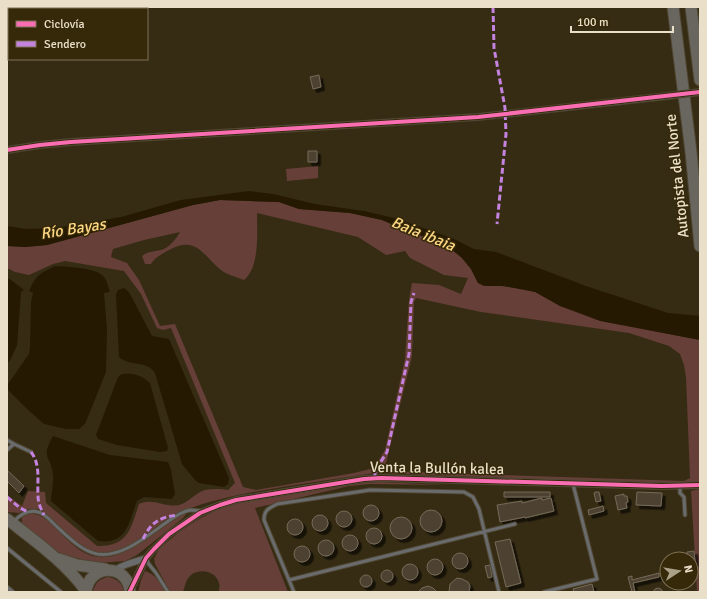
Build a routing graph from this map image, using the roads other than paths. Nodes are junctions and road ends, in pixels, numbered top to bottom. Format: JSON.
{"nodes":[{"id":1,"x":673,"y":7,"type":"edge"},
{"id":2,"x":691,"y":7,"type":"edge"},
{"id":3,"x":700,"y":80,"type":"edge"},
{"id":4,"x":700,"y":92,"type":"edge"},
{"id":5,"x":7,"y":150,"type":"edge"},
{"id":6,"x":700,"y":246,"type":"edge"},
{"id":7,"x":7,"y":440,"type":"edge"},
{"id":8,"x":14,"y":444,"type":"junction"},
{"id":9,"x":7,"y":450,"type":"edge"},
{"id":10,"x":31,"y":452,"type":"dead end"},
{"id":11,"x":573,"y":483,"type":"junction"},
{"id":12,"x":680,"y":485,"type":"junction"},
{"id":13,"x":700,"y":485,"type":"edge"},
{"id":14,"x":204,"y":512,"type":"junction"},
{"id":15,"x":686,"y":515,"type":"dead end"},
{"id":16,"x":9,"y":521,"type":"edge"},
{"id":17,"x":515,"y":524,"type":"dead end"},
{"id":18,"x":485,"y":531,"type":"junction"},
{"id":19,"x":7,"y":548,"type":"edge"},
{"id":20,"x":57,"y":558,"type":"junction"},
{"id":21,"x":146,"y":558,"type":"junction"},
{"id":22,"x":112,"y":570,"type":"junction"},
{"id":23,"x":289,"y":580,"type":"junction"},
{"id":24,"x":569,"y":586,"type":"junction"},
{"id":25,"x":7,"y":587,"type":"edge"},
{"id":26,"x":130,"y":591,"type":"edge"},
{"id":27,"x":13,"y":592,"type":"edge"},
{"id":28,"x":61,"y":592,"type":"edge"},
{"id":29,"x":86,"y":592,"type":"edge"},
{"id":30,"x":168,"y":592,"type":"edge"},
{"id":31,"x":294,"y":592,"type":"edge"},
{"id":32,"x":500,"y":592,"type":"edge"},
{"id":33,"x":544,"y":592,"type":"edge"},
{"id":34,"x":570,"y":592,"type":"edge"}],
"edges":[{"from":1,"to":6,"type":"highway","name":"Autopista del Norte"},
{"from":2,"to":3,"type":"highway"},
{"from":4,"to":5,"type":"street","bridge":true},
{"from":7,"to":8,"type":"lane"},
{"from":8,"to":9,"type":"lane"},
{"from":8,"to":10,"type":"lane"},
{"from":11,"to":12,"type":"street","name":"Venta la Bullón kalea"},
{"from":11,"to":14,"type":"street","name":"Venta la Bullón kalea"},
{"from":11,"to":24,"type":"lane"},
{"from":12,"to":13,"type":"street","name":"Venta la Bullón kalea"},
{"from":12,"to":15,"type":"lane"},
{"from":14,"to":16,"type":"lane"},
{"from":14,"to":21,"type":"street","name":"Venta la Bullón kalea"},
{"from":16,"to":20,"type":"highway"},
{"from":17,"to":18,"type":"lane"},
{"from":18,"to":23,"type":"lane"},
{"from":18,"to":23,"type":"lane"},
{"from":18,"to":32,"type":"lane"},
{"from":19,"to":28,"type":"lane"},
{"from":20,"to":22,"type":"highway"},
{"from":20,"to":29,"type":"highway"},
{"from":21,"to":22,"type":"street"},
{"from":21,"to":26,"type":"street"},
{"from":21,"to":30,"type":"lane"},
{"from":22,"to":26,"type":"highway"},
{"from":22,"to":29,"type":"highway"},
{"from":23,"to":31,"type":"lane"},
{"from":24,"to":33,"type":"lane"},
{"from":24,"to":34,"type":"lane"},
{"from":25,"to":27,"type":"lane"}]}
